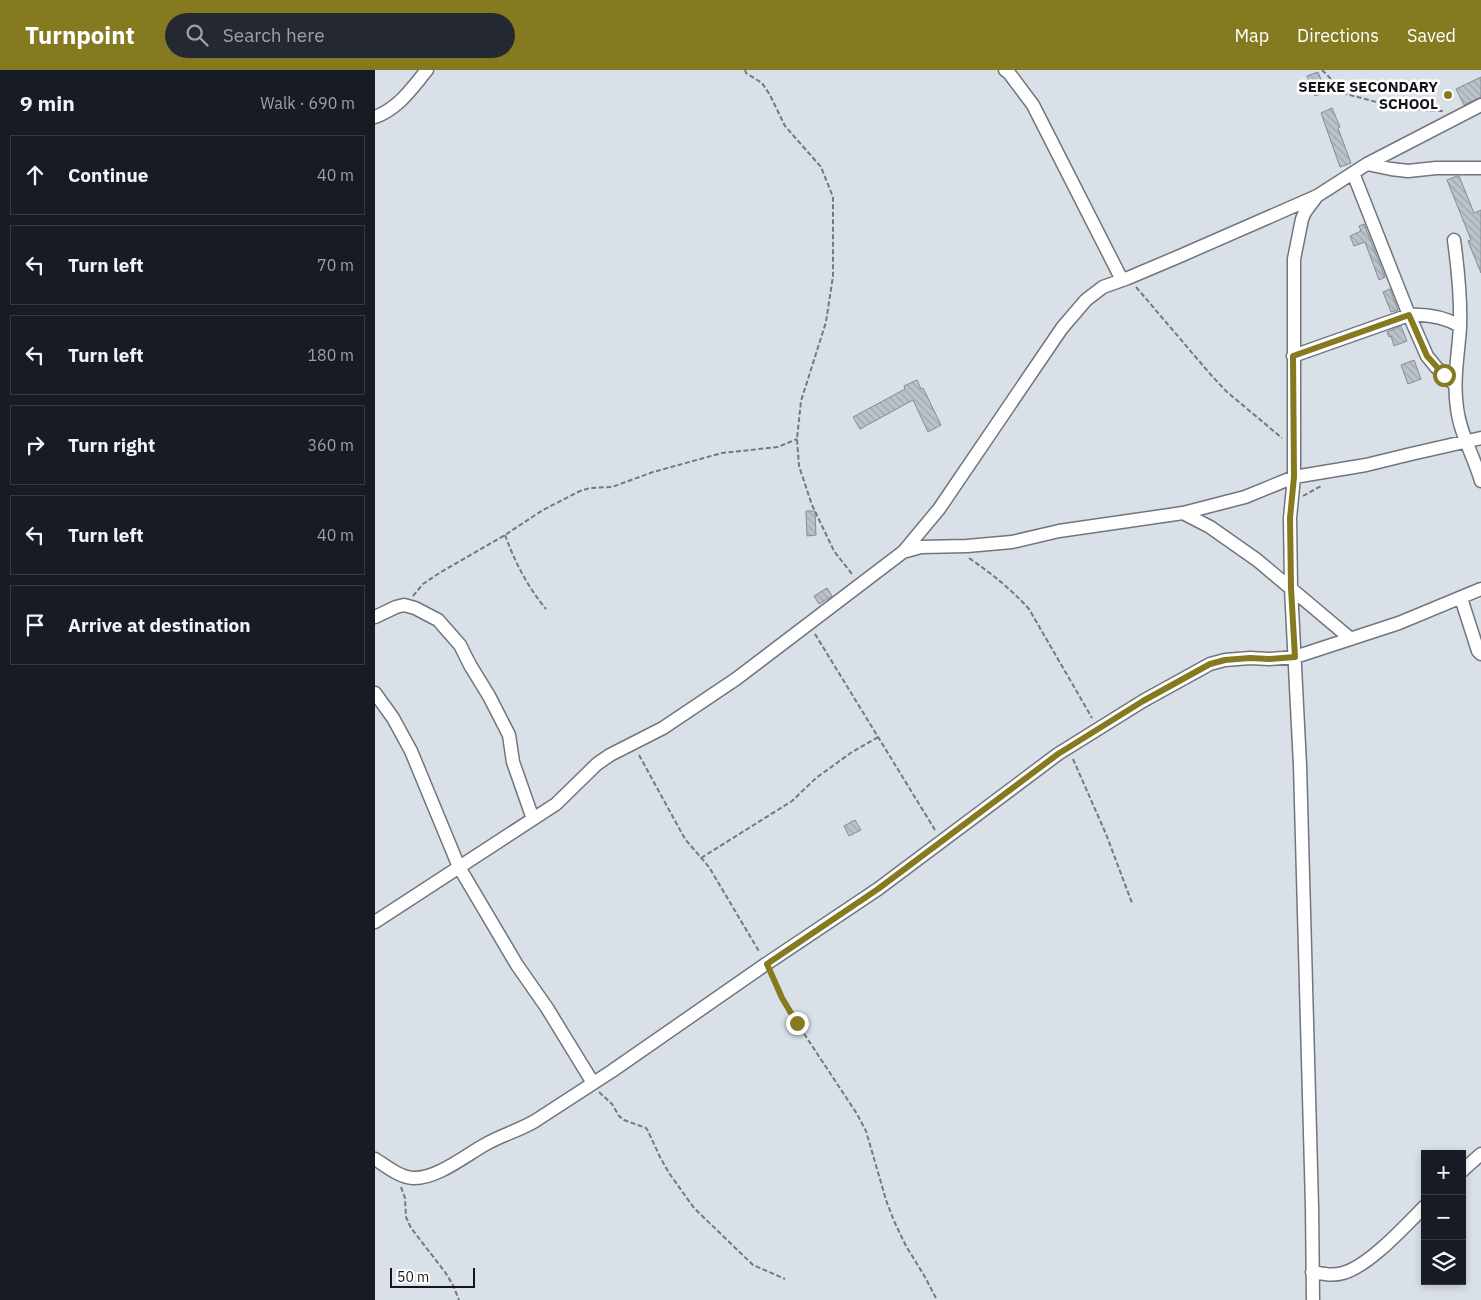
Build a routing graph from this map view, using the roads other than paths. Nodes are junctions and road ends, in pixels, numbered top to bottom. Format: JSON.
{"nodes":[{"id":1,"x":427,"y":70,"type":"edge"},
{"id":2,"x":1005,"y":70,"type":"edge"},
{"id":3,"x":1481,"y":105,"type":"edge"},
{"id":4,"x":375,"y":117,"type":"edge"},
{"id":5,"x":1367,"y":164,"type":"junction"},
{"id":6,"x":1481,"y":168,"type":"edge"},
{"id":7,"x":1353,"y":173,"type":"junction"},
{"id":8,"x":1317,"y":196,"type":"junction"},
{"id":9,"x":1455,"y":240,"type":"dead end"},
{"id":10,"x":1125,"y":279,"type":"junction"},
{"id":11,"x":1409,"y":315,"type":"junction"},
{"id":12,"x":1460,"y":326,"type":"junction"},
{"id":13,"x":1293,"y":356,"type":"junction"},
{"id":14,"x":1455,"y":386,"type":"junction"},
{"id":15,"x":1481,"y":438,"type":"edge"},
{"id":16,"x":1466,"y":442,"type":"junction"},
{"id":17,"x":1294,"y":477,"type":"junction"},
{"id":18,"x":1481,"y":481,"type":"edge"},
{"id":19,"x":1183,"y":513,"type":"junction"},
{"id":20,"x":903,"y":552,"type":"junction"},
{"id":21,"x":1291,"y":588,"type":"junction"},
{"id":22,"x":1481,"y":589,"type":"edge"},
{"id":23,"x":1461,"y":598,"type":"junction"},
{"id":24,"x":375,"y":617,"type":"edge"},
{"id":25,"x":1351,"y":639,"type":"junction"},
{"id":26,"x":1481,"y":654,"type":"edge"},
{"id":27,"x":1295,"y":657,"type":"junction"},
{"id":28,"x":375,"y":693,"type":"edge"},
{"id":29,"x":533,"y":819,"type":"junction"},
{"id":30,"x":459,"y":867,"type":"junction"},
{"id":31,"x":375,"y":922,"type":"edge"},
{"id":32,"x":593,"y":1084,"type":"junction"},
{"id":33,"x":1481,"y":1154,"type":"edge"},
{"id":34,"x":375,"y":1158,"type":"edge"},
{"id":35,"x":1466,"y":1167,"type":"edge"},
{"id":36,"x":1421,"y":1210,"type":"edge"},
{"id":37,"x":1312,"y":1272,"type":"junction"},
{"id":38,"x":1313,"y":1300,"type":"edge"}],
"edges":[{"from":1,"to":4,"type":"street"},
{"from":2,"to":10,"type":"street"},
{"from":3,"to":5,"type":"street"},
{"from":5,"to":6,"type":"street"},
{"from":5,"to":7,"type":"street"},
{"from":7,"to":8,"type":"street"},
{"from":7,"to":11,"type":"street"},
{"from":8,"to":10,"type":"street"},
{"from":8,"to":13,"type":"street"},
{"from":9,"to":12,"type":"street"},
{"from":10,"to":20,"type":"street"},
{"from":11,"to":12,"type":"street"},
{"from":11,"to":13,"type":"street"},
{"from":11,"to":14,"type":"street"},
{"from":12,"to":14,"type":"street"},
{"from":13,"to":17,"type":"street"},
{"from":14,"to":16,"type":"street"},
{"from":15,"to":16,"type":"street"},
{"from":16,"to":17,"type":"street"},
{"from":16,"to":18,"type":"street"},
{"from":17,"to":19,"type":"street"},
{"from":17,"to":21,"type":"street"},
{"from":19,"to":20,"type":"street"},
{"from":19,"to":21,"type":"street"},
{"from":20,"to":29,"type":"street"},
{"from":21,"to":25,"type":"street"},
{"from":21,"to":27,"type":"street"},
{"from":22,"to":23,"type":"street"},
{"from":23,"to":25,"type":"street"},
{"from":23,"to":26,"type":"street"},
{"from":24,"to":29,"type":"street"},
{"from":25,"to":27,"type":"street"},
{"from":27,"to":32,"type":"street"},
{"from":27,"to":37,"type":"street"},
{"from":28,"to":30,"type":"street"},
{"from":29,"to":30,"type":"street"},
{"from":30,"to":31,"type":"street"},
{"from":30,"to":32,"type":"street"},
{"from":32,"to":34,"type":"street"},
{"from":33,"to":35,"type":"street"},
{"from":36,"to":37,"type":"street"},
{"from":37,"to":38,"type":"street"}]}
